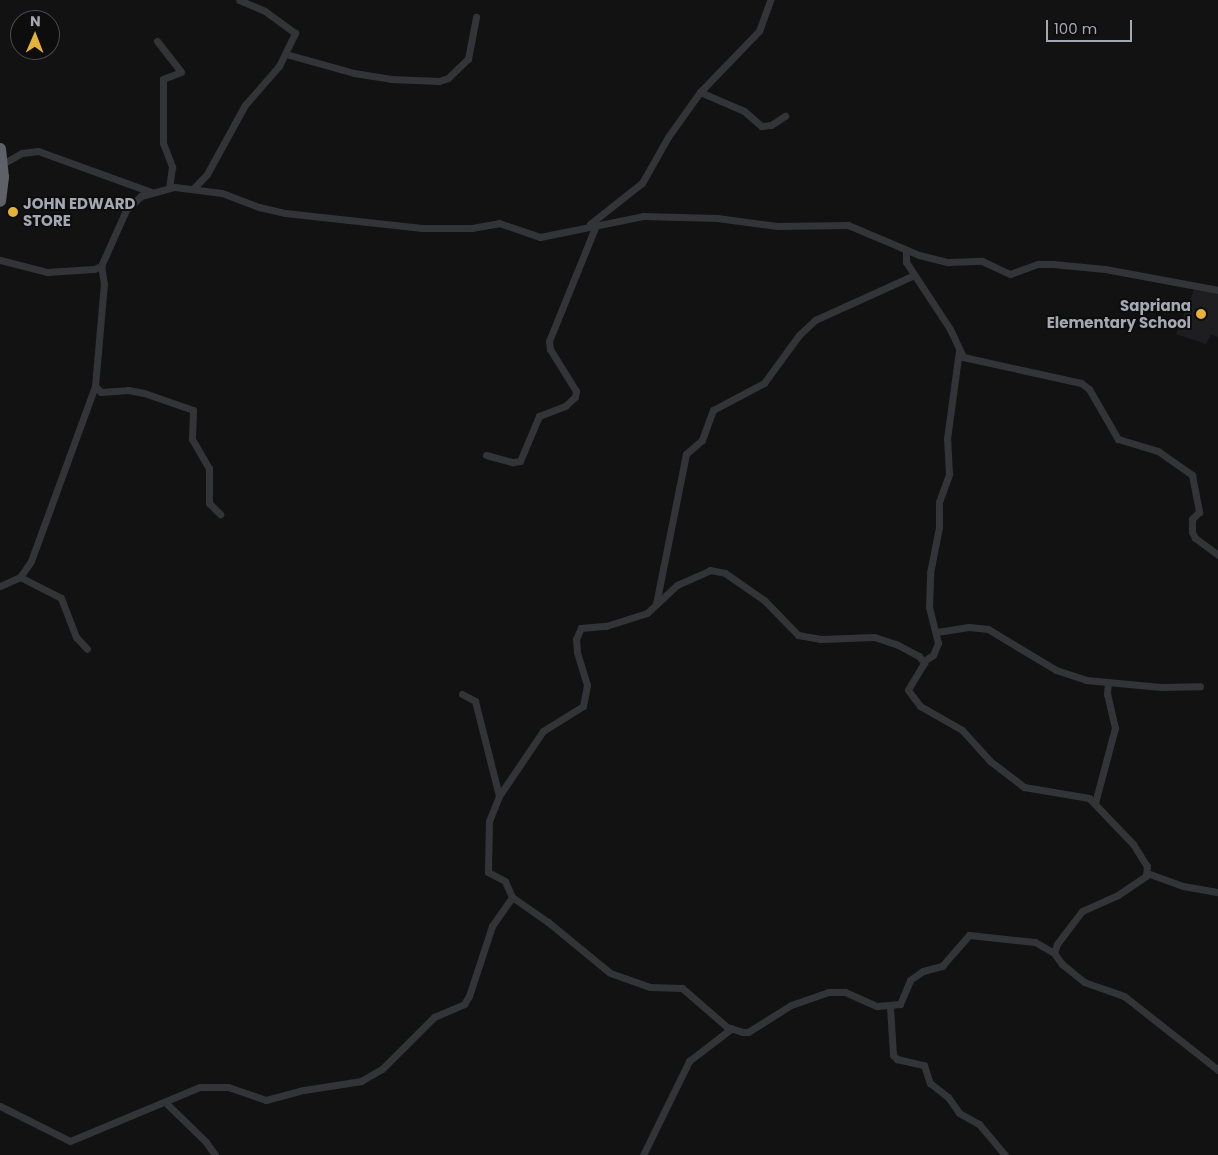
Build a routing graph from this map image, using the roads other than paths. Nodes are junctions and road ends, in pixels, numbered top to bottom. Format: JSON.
{"nodes":[{"id":1,"x":239,"y":0,"type":"edge"},
{"id":2,"x":770,"y":0,"type":"edge"},
{"id":3,"x":476,"y":17,"type":"dead end"},
{"id":4,"x":157,"y":41,"type":"dead end"},
{"id":5,"x":286,"y":54,"type":"junction"},
{"id":6,"x":700,"y":92,"type":"junction"},
{"id":7,"x":785,"y":116,"type":"dead end"},
{"id":8,"x":0,"y":149,"type":"edge"},
{"id":9,"x":2,"y":164,"type":"junction"},
{"id":10,"x":169,"y":188,"type":"junction"},
{"id":11,"x":194,"y":188,"type":"junction"},
{"id":12,"x":152,"y":192,"type":"junction"},
{"id":13,"x":0,"y":201,"type":"edge"},
{"id":14,"x":596,"y":225,"type":"junction"},
{"id":15,"x":586,"y":228,"type":"junction"},
{"id":16,"x":906,"y":250,"type":"junction"},
{"id":17,"x":0,"y":260,"type":"edge"},
{"id":18,"x":101,"y":266,"type":"junction"},
{"id":19,"x":914,"y":275,"type":"junction"},
{"id":20,"x":1218,"y":290,"type":"edge"},
{"id":21,"x":959,"y":350,"type":"junction"},
{"id":22,"x":95,"y":386,"type":"junction"},
{"id":23,"x":486,"y":456,"type":"dead end"},
{"id":24,"x":220,"y":514,"type":"dead end"},
{"id":25,"x":1218,"y":555,"type":"edge"},
{"id":26,"x":20,"y":577,"type":"junction"},
{"id":27,"x":0,"y":586,"type":"edge"},
{"id":28,"x":656,"y":605,"type":"junction"},
{"id":29,"x":937,"y":632,"type":"junction"},
{"id":30,"x":87,"y":649,"type":"dead end"},
{"id":31,"x":924,"y":661,"type":"junction"},
{"id":32,"x":1108,"y":683,"type":"junction"},
{"id":33,"x":1200,"y":686,"type":"dead end"},
{"id":34,"x":462,"y":694,"type":"dead end"},
{"id":35,"x":499,"y":796,"type":"junction"},
{"id":36,"x":1095,"y":803,"type":"junction"},
{"id":37,"x":1147,"y":873,"type":"junction"},
{"id":38,"x":1218,"y":892,"type":"edge"},
{"id":39,"x":512,"y":897,"type":"junction"},
{"id":40,"x":1054,"y":953,"type":"junction"},
{"id":41,"x":890,"y":1007,"type":"junction"},
{"id":42,"x":732,"y":1028,"type":"junction"},
{"id":43,"x":1218,"y":1070,"type":"edge"},
{"id":44,"x":165,"y":1102,"type":"junction"},
{"id":45,"x":0,"y":1106,"type":"edge"},
{"id":46,"x":216,"y":1155,"type":"edge"},
{"id":47,"x":644,"y":1155,"type":"edge"},
{"id":48,"x":1005,"y":1155,"type":"edge"}],
"edges":[{"from":1,"to":5,"type":"street"},
{"from":2,"to":6,"type":"street"},
{"from":3,"to":5,"type":"street"},
{"from":4,"to":10,"type":"street"},
{"from":5,"to":11,"type":"street"},
{"from":6,"to":7,"type":"street"},
{"from":6,"to":15,"type":"street"},
{"from":8,"to":9,"type":"highway"},
{"from":9,"to":12,"type":"street"},
{"from":9,"to":13,"type":"highway"},
{"from":10,"to":11,"type":"street"},
{"from":10,"to":12,"type":"street"},
{"from":11,"to":15,"type":"street"},
{"from":12,"to":18,"type":"street"},
{"from":14,"to":15,"type":"street"},
{"from":14,"to":16,"type":"street"},
{"from":14,"to":23,"type":"street"},
{"from":16,"to":19,"type":"street"},
{"from":16,"to":20,"type":"street"},
{"from":17,"to":18,"type":"street"},
{"from":18,"to":22,"type":"street"},
{"from":19,"to":21,"type":"street"},
{"from":19,"to":28,"type":"street"},
{"from":21,"to":25,"type":"street"},
{"from":21,"to":29,"type":"street"},
{"from":22,"to":24,"type":"street"},
{"from":22,"to":26,"type":"street"},
{"from":26,"to":27,"type":"street"},
{"from":26,"to":30,"type":"street"},
{"from":28,"to":31,"type":"street"},
{"from":28,"to":35,"type":"street"},
{"from":29,"to":31,"type":"street"},
{"from":29,"to":32,"type":"street"},
{"from":31,"to":36,"type":"street"},
{"from":32,"to":33,"type":"street"},
{"from":32,"to":36,"type":"street"},
{"from":34,"to":35,"type":"street"},
{"from":35,"to":39,"type":"street"},
{"from":36,"to":37,"type":"street"},
{"from":37,"to":38,"type":"street"},
{"from":37,"to":40,"type":"street"},
{"from":39,"to":42,"type":"street"},
{"from":39,"to":44,"type":"street"},
{"from":40,"to":41,"type":"street"},
{"from":40,"to":43,"type":"street"},
{"from":41,"to":42,"type":"street"},
{"from":41,"to":48,"type":"street"},
{"from":42,"to":47,"type":"street"},
{"from":44,"to":45,"type":"street"},
{"from":44,"to":46,"type":"street"}]}
